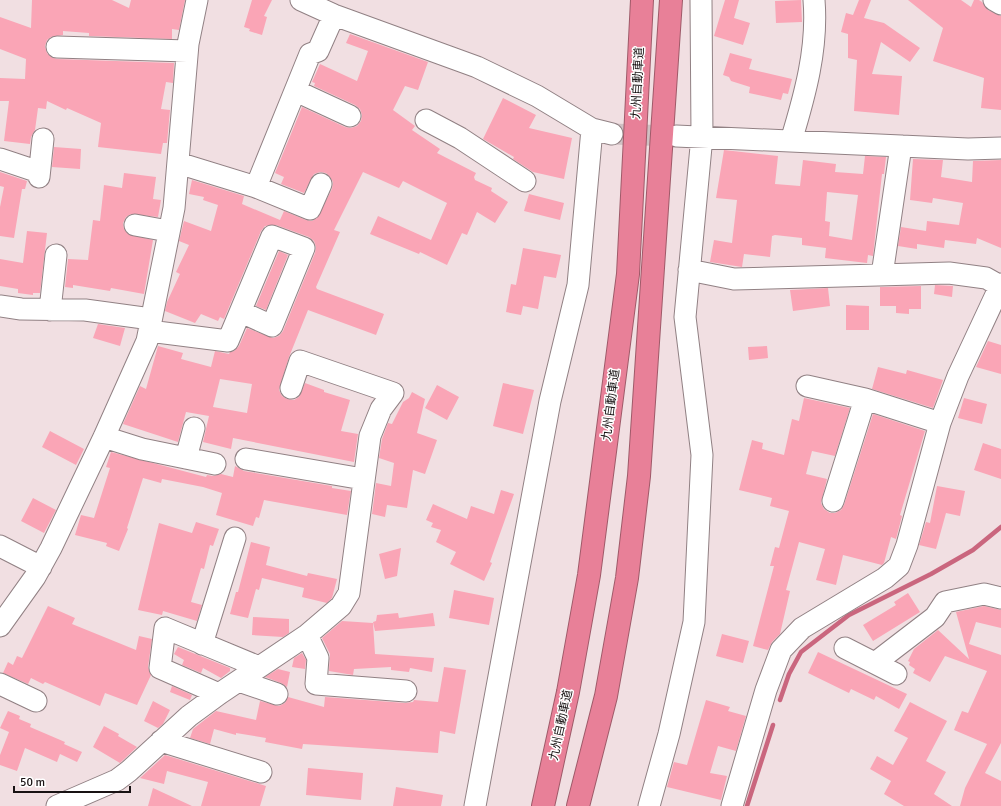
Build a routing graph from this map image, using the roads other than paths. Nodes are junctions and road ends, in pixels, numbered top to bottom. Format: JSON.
{"nodes":[{"id":1,"x":198,"y":0,"type":"edge"},
{"id":2,"x":302,"y":0,"type":"edge"},
{"id":3,"x":642,"y":0,"type":"edge"},
{"id":4,"x":672,"y":0,"type":"edge"},
{"id":5,"x":701,"y":0,"type":"edge"},
{"id":6,"x":814,"y":0,"type":"edge"},
{"id":7,"x":994,"y":0,"type":"edge"},
{"id":8,"x":1001,"y":4,"type":"edge"},
{"id":9,"x":334,"y":15,"type":"junction"},
{"id":10,"x":57,"y":47,"type":"dead end"},
{"id":11,"x":187,"y":51,"type":"junction"},
{"id":12,"x":296,"y":91,"type":"junction"},
{"id":13,"x":350,"y":116,"type":"dead end"},
{"id":14,"x":426,"y":120,"type":"dead end"},
{"id":15,"x":592,"y":129,"type":"junction"},
{"id":16,"x":612,"y":134,"type":"tunnel mouth"},
{"id":17,"x":676,"y":136,"type":"tunnel mouth"},
{"id":18,"x":702,"y":136,"type":"junction"},
{"id":19,"x":43,"y":139,"type":"dead end"},
{"id":20,"x":791,"y":141,"type":"junction"},
{"id":21,"x":901,"y":146,"type":"junction"},
{"id":22,"x":1001,"y":148,"type":"edge"},
{"id":23,"x":0,"y":159,"type":"edge"},
{"id":24,"x":178,"y":163,"type":"junction"},
{"id":25,"x":525,"y":181,"type":"dead end"},
{"id":26,"x":321,"y":184,"type":"dead end"},
{"id":27,"x":256,"y":187,"type":"junction"},
{"id":28,"x":135,"y":225,"type":"dead end"},
{"id":29,"x":168,"y":231,"type":"junction"},
{"id":30,"x":56,"y":255,"type":"dead end"},
{"id":31,"x":689,"y":270,"type":"junction"},
{"id":32,"x":882,"y":275,"type":"junction"},
{"id":33,"x":1000,"y":285,"type":"edge"},
{"id":34,"x":0,"y":306,"type":"edge"},
{"id":35,"x":50,"y":310,"type":"junction"},
{"id":36,"x":241,"y":312,"type":"dead end"},
{"id":37,"x":150,"y":325,"type":"junction"},
{"id":38,"x":807,"y":386,"type":"dead end"},
{"id":39,"x":291,"y":388,"type":"dead end"},
{"id":40,"x":865,"y":399,"type":"junction"},
{"id":41,"x":940,"y":423,"type":"junction"},
{"id":42,"x":194,"y":428,"type":"dead end"},
{"id":43,"x":104,"y":436,"type":"junction"},
{"id":44,"x":186,"y":458,"type":"junction"},
{"id":45,"x":246,"y":459,"type":"dead end"},
{"id":46,"x":215,"y":464,"type":"dead end"},
{"id":47,"x":363,"y":479,"type":"junction"},
{"id":48,"x":833,"y":501,"type":"dead end"},
{"id":49,"x":236,"y":538,"type":"dead end"},
{"id":50,"x":0,"y":546,"type":"edge"},
{"id":51,"x":41,"y":567,"type":"junction"},
{"id":52,"x":1001,"y":598,"type":"edge"},
{"id":53,"x":0,"y":626,"type":"edge"},
{"id":54,"x":307,"y":635,"type":"junction"},
{"id":55,"x":202,"y":644,"type":"junction"},
{"id":56,"x":845,"y":648,"type":"dead end"},
{"id":57,"x":875,"y":663,"type":"junction"},
{"id":58,"x":259,"y":667,"type":"junction"},
{"id":59,"x":896,"y":674,"type":"dead end"},
{"id":60,"x":239,"y":681,"type":"junction"},
{"id":61,"x":0,"y":684,"type":"edge"},
{"id":62,"x":406,"y":691,"type":"dead end"},
{"id":63,"x":219,"y":694,"type":"junction"},
{"id":64,"x":277,"y":694,"type":"dead end"},
{"id":65,"x":36,"y":701,"type":"dead end"},
{"id":66,"x":161,"y":741,"type":"junction"},
{"id":67,"x":261,"y":772,"type":"dead end"},
{"id":68,"x":57,"y":806,"type":"edge"},
{"id":69,"x":475,"y":806,"type":"edge"},
{"id":70,"x":543,"y":806,"type":"edge"},
{"id":71,"x":578,"y":806,"type":"edge"},
{"id":72,"x":649,"y":806,"type":"edge"},
{"id":73,"x":732,"y":806,"type":"edge"}],
"edges":[{"from":1,"to":11,"type":"street"},
{"from":2,"to":9,"type":"street"},
{"from":3,"to":70,"type":"highway","name":"九州自動車道"},
{"from":4,"to":71,"type":"highway"},
{"from":5,"to":18,"type":"street"},
{"from":6,"to":20,"type":"street"},
{"from":7,"to":8,"type":"street"},
{"from":9,"to":12,"type":"street"},
{"from":9,"to":15,"type":"street"},
{"from":10,"to":11,"type":"street"},
{"from":11,"to":24,"type":"street"},
{"from":12,"to":13,"type":"street"},
{"from":12,"to":27,"type":"street"},
{"from":14,"to":25,"type":"street"},
{"from":15,"to":16,"type":"street"},
{"from":15,"to":69,"type":"street"},
{"from":17,"to":18,"type":"street"},
{"from":18,"to":20,"type":"street"},
{"from":18,"to":31,"type":"street"},
{"from":19,"to":23,"type":"street"},
{"from":20,"to":21,"type":"street"},
{"from":21,"to":22,"type":"street"},
{"from":21,"to":32,"type":"street"},
{"from":24,"to":27,"type":"street"},
{"from":24,"to":29,"type":"street"},
{"from":26,"to":27,"type":"street"},
{"from":28,"to":29,"type":"street"},
{"from":29,"to":37,"type":"street"},
{"from":30,"to":35,"type":"street"},
{"from":31,"to":32,"type":"street"},
{"from":31,"to":72,"type":"street"},
{"from":32,"to":33,"type":"street"},
{"from":33,"to":41,"type":"street"},
{"from":34,"to":35,"type":"street"},
{"from":35,"to":37,"type":"street"},
{"from":36,"to":37,"type":"street"},
{"from":37,"to":43,"type":"street"},
{"from":38,"to":40,"type":"street"},
{"from":39,"to":47,"type":"street"},
{"from":40,"to":41,"type":"street"},
{"from":40,"to":48,"type":"street"},
{"from":41,"to":73,"type":"street"},
{"from":42,"to":44,"type":"street"},
{"from":43,"to":44,"type":"street"},
{"from":43,"to":51,"type":"street"},
{"from":44,"to":46,"type":"street"},
{"from":45,"to":47,"type":"street"},
{"from":47,"to":54,"type":"street"},
{"from":49,"to":55,"type":"street"},
{"from":50,"to":51,"type":"street"},
{"from":51,"to":53,"type":"street"},
{"from":52,"to":57,"type":"street"},
{"from":54,"to":58,"type":"street"},
{"from":54,"to":62,"type":"street"},
{"from":55,"to":58,"type":"street"},
{"from":55,"to":63,"type":"street"},
{"from":56,"to":57,"type":"street"},
{"from":57,"to":59,"type":"street"},
{"from":58,"to":60,"type":"street"},
{"from":60,"to":63,"type":"street"},
{"from":60,"to":64,"type":"street"},
{"from":61,"to":65,"type":"street"},
{"from":63,"to":66,"type":"street"},
{"from":66,"to":67,"type":"street"},
{"from":66,"to":68,"type":"street"}]}
